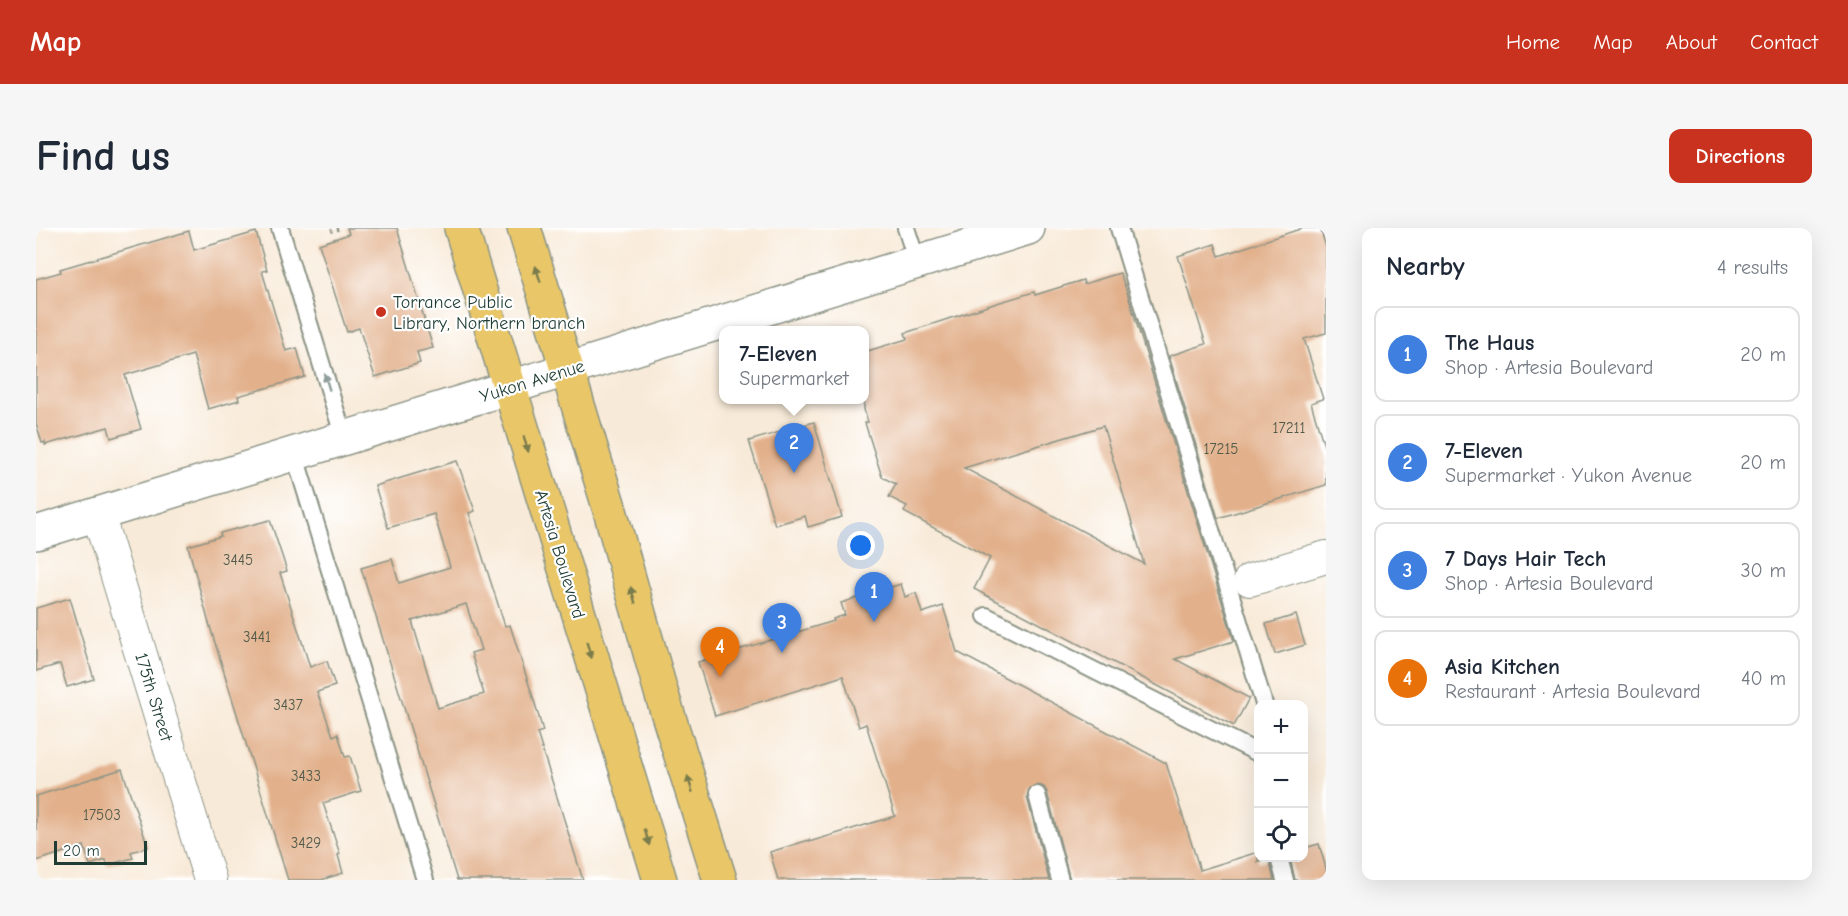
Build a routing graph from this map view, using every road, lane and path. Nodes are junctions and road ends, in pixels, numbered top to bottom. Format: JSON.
{"nodes":[{"id":1,"x":280,"y":228,"type":"edge"},
{"id":2,"x":342,"y":228,"type":"edge"},
{"id":3,"x":461,"y":228,"type":"edge"},
{"id":4,"x":524,"y":228,"type":"edge"},
{"id":5,"x":906,"y":228,"type":"edge"},
{"id":6,"x":1028,"y":228,"type":"edge"},
{"id":7,"x":1119,"y":228,"type":"edge"},
{"id":8,"x":331,"y":231,"type":"dead end"},
{"id":9,"x":917,"y":262,"type":"junction"},
{"id":10,"x":568,"y":370,"type":"junction"},
{"id":11,"x":508,"y":388,"type":"junction"},
{"id":12,"x":344,"y":438,"type":"junction"},
{"id":13,"x":294,"y":453,"type":"junction"},
{"id":14,"x":98,"y":514,"type":"junction"},
{"id":15,"x":36,"y":533,"type":"edge"},
{"id":16,"x":1326,"y":558,"type":"edge"},
{"id":17,"x":1250,"y":580,"type":"dead end"},
{"id":18,"x":986,"y":616,"type":"dead end"},
{"id":19,"x":1262,"y":700,"type":"edge"},
{"id":20,"x":1254,"y":751,"type":"edge"},
{"id":21,"x":1037,"y":795,"type":"dead end"},
{"id":22,"x":1280,"y":862,"type":"edge"},
{"id":23,"x":210,"y":880,"type":"edge"},
{"id":24,"x":425,"y":880,"type":"edge"},
{"id":25,"x":660,"y":880,"type":"edge"},
{"id":26,"x":720,"y":880,"type":"edge"},
{"id":27,"x":1060,"y":880,"type":"edge"},
{"id":28,"x":1286,"y":880,"type":"edge"}],
"edges":[{"from":12,"to":1,"type":"lane","one_way":true},
{"from":2,"to":8,"type":"path"},
{"from":3,"to":11,"type":"main road","name":"Artesia Boulevard"},
{"from":10,"to":4,"type":"main road","one_way":true},
{"from":5,"to":9,"type":"lane"},
{"from":6,"to":9,"type":"street","name":"Yukon Avenue"},
{"from":7,"to":19,"type":"lane"},
{"from":9,"to":10,"type":"street","name":"Yukon Avenue"},
{"from":10,"to":11,"type":"street","name":"Yukon Avenue"},
{"from":26,"to":10,"type":"main road","one_way":true},
{"from":11,"to":12,"type":"street","name":"Yukon Avenue"},
{"from":11,"to":25,"type":"main road","name":"Artesia Boulevard","one_way":true},
{"from":12,"to":13,"type":"street","name":"Yukon Avenue"},
{"from":13,"to":14,"type":"street","name":"Yukon Avenue"},
{"from":13,"to":24,"type":"lane"},
{"from":14,"to":15,"type":"street","name":"Yukon Avenue"},
{"from":14,"to":23,"type":"street","name":"175th Street"},
{"from":16,"to":17,"type":"street"},
{"from":18,"to":20,"type":"lane"},
{"from":21,"to":27,"type":"lane"},
{"from":22,"to":28,"type":"lane"}]}
